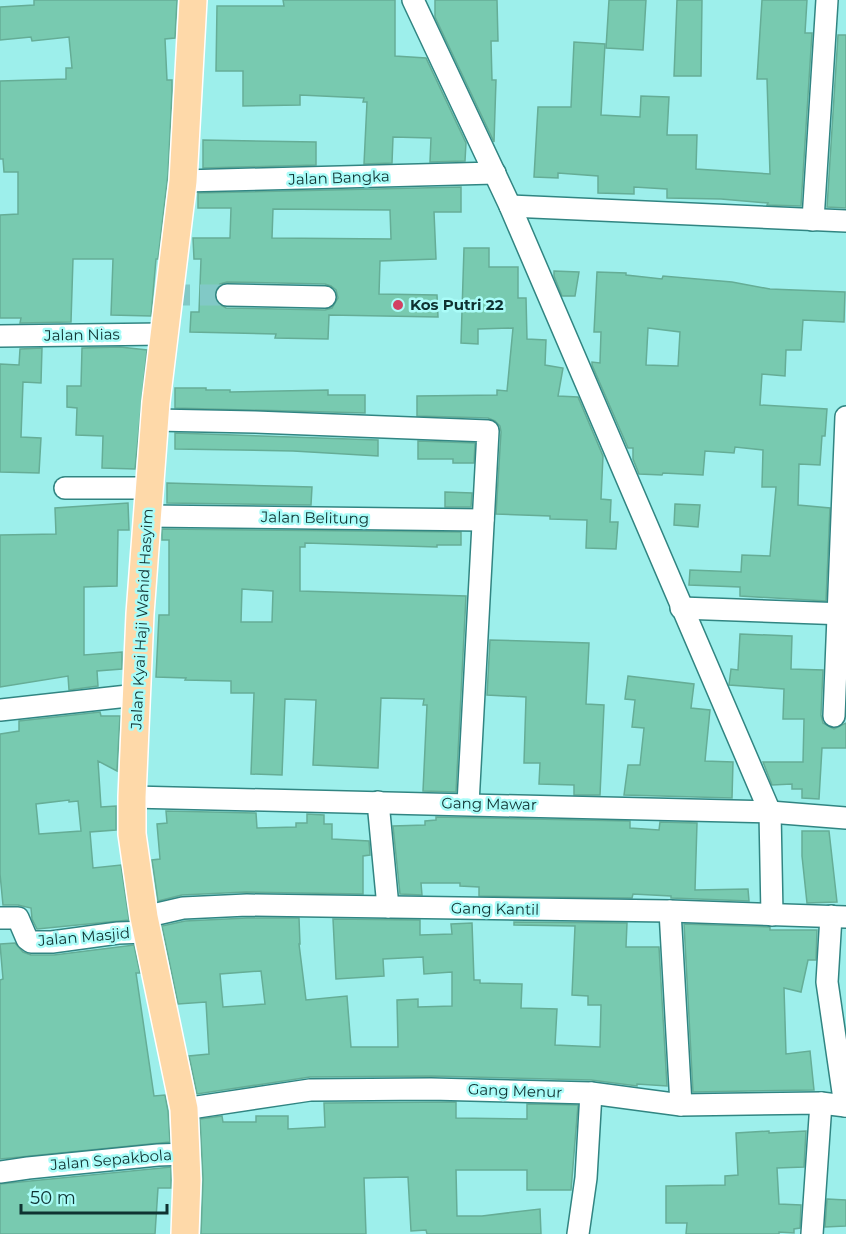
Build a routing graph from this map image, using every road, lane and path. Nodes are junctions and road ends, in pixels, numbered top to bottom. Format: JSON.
{"nodes":[{"id":1,"x":193,"y":0,"type":"edge"},
{"id":2,"x":413,"y":0,"type":"edge"},
{"id":3,"x":827,"y":0,"type":"edge"},
{"id":4,"x":495,"y":173,"type":"junction"},
{"id":5,"x":183,"y":181,"type":"junction"},
{"id":6,"x":510,"y":206,"type":"junction"},
{"id":7,"x":813,"y":220,"type":"junction"},
{"id":8,"x":846,"y":221,"type":"edge"},
{"id":9,"x":227,"y":296,"type":"tunnel mouth"},
{"id":10,"x":325,"y":297,"type":"dead end"},
{"id":11,"x":164,"y":334,"type":"junction"},
{"id":12,"x":0,"y":336,"type":"edge"},
{"id":13,"x":846,"y":417,"type":"edge"},
{"id":14,"x":155,"y":420,"type":"junction"},
{"id":15,"x":65,"y":488,"type":"dead end"},
{"id":16,"x":150,"y":488,"type":"junction"},
{"id":17,"x":148,"y":516,"type":"junction"},
{"id":18,"x":483,"y":520,"type":"junction"},
{"id":19,"x":681,"y":608,"type":"junction"},
{"id":20,"x":843,"y":614,"type":"edge"},
{"id":21,"x":137,"y":695,"type":"junction"},
{"id":22,"x":0,"y":710,"type":"edge"},
{"id":23,"x":834,"y":716,"type":"dead end"},
{"id":24,"x":132,"y":797,"type":"junction"},
{"id":25,"x":378,"y":802,"type":"junction"},
{"id":26,"x":468,"y":804,"type":"junction"},
{"id":27,"x":770,"y":812,"type":"junction"},
{"id":28,"x":846,"y":818,"type":"edge"},
{"id":29,"x":388,"y":908,"type":"junction"},
{"id":30,"x":670,"y":911,"type":"junction"},
{"id":31,"x":772,"y":915,"type":"junction"},
{"id":32,"x":838,"y":916,"type":"edge"},
{"id":33,"x":0,"y":918,"type":"edge"},
{"id":34,"x":145,"y":924,"type":"junction"},
{"id":35,"x":591,"y":1093,"type":"junction"},
{"id":36,"x":821,"y":1103,"type":"junction"},
{"id":37,"x":681,"y":1105,"type":"junction"},
{"id":38,"x":846,"y":1106,"type":"edge"},
{"id":39,"x":184,"y":1109,"type":"junction"},
{"id":40,"x":187,"y":1154,"type":"junction"},
{"id":41,"x":0,"y":1172,"type":"edge"},
{"id":42,"x":185,"y":1234,"type":"edge"},
{"id":43,"x":578,"y":1234,"type":"edge"},
{"id":44,"x":813,"y":1234,"type":"edge"}],
"edges":[{"from":1,"to":5,"type":"main road","name":"Jalan Kyai Haji Wahid Hasyim"},
{"from":2,"to":4,"type":"street"},
{"from":3,"to":7,"type":"street"},
{"from":4,"to":5,"type":"street","name":"Jalan Bangka"},
{"from":4,"to":6,"type":"street"},
{"from":5,"to":11,"type":"main road","name":"Jalan Kyai Haji Wahid Hasyim"},
{"from":6,"to":7,"type":"street"},
{"from":6,"to":19,"type":"street"},
{"from":7,"to":8,"type":"street"},
{"from":9,"to":10,"type":"street"},
{"from":11,"to":12,"type":"street","name":"Jalan Nias"},
{"from":11,"to":14,"type":"main road","name":"Jalan Kyai Haji Wahid Hasyim"},
{"from":13,"to":20,"type":"street"},
{"from":14,"to":16,"type":"main road","name":"Jalan Kyai Haji Wahid Hasyim"},
{"from":14,"to":18,"type":"street"},
{"from":15,"to":16,"type":"street"},
{"from":16,"to":17,"type":"main road","name":"Jalan Kyai Haji Wahid Hasyim"},
{"from":17,"to":18,"type":"street","name":"Jalan Belitung"},
{"from":17,"to":21,"type":"main road","name":"Jalan Kyai Haji Wahid Hasyim"},
{"from":18,"to":26,"type":"street"},
{"from":19,"to":20,"type":"street"},
{"from":19,"to":27,"type":"street"},
{"from":20,"to":23,"type":"street"},
{"from":21,"to":22,"type":"street"},
{"from":21,"to":24,"type":"main road","name":"Jalan Kyai Haji Wahid Hasyim"},
{"from":24,"to":25,"type":"street","name":"Gang Mawar"},
{"from":24,"to":34,"type":"main road","name":"Jalan Kyai Haji Wahid Hasyim"},
{"from":25,"to":26,"type":"street","name":"Gang Mawar"},
{"from":25,"to":29,"type":"street"},
{"from":26,"to":27,"type":"street","name":"Gang Mawar"},
{"from":27,"to":28,"type":"street","name":"Gang Mawar"},
{"from":27,"to":31,"type":"street"},
{"from":29,"to":30,"type":"street","name":"Gang Kantil"},
{"from":29,"to":34,"type":"street","name":"Gang Kantil"},
{"from":30,"to":31,"type":"street","name":"Gang Kantil"},
{"from":30,"to":37,"type":"street"},
{"from":31,"to":32,"type":"street","name":"Gang Kantil"},
{"from":32,"to":38,"type":"street"},
{"from":33,"to":34,"type":"street","name":"Jalan Masjid"},
{"from":34,"to":39,"type":"main road","name":"Jalan Kyai Haji Wahid Hasyim"},
{"from":35,"to":37,"type":"street","name":"Gang Menur"},
{"from":35,"to":39,"type":"street","name":"Gang Menur"},
{"from":35,"to":43,"type":"street"},
{"from":36,"to":37,"type":"street","name":"Gang Menur"},
{"from":36,"to":38,"type":"street","name":"Gang Menur"},
{"from":36,"to":44,"type":"street"},
{"from":39,"to":40,"type":"main road","name":"Jalan Kyai Haji Wahid Hasyim"},
{"from":40,"to":41,"type":"street","name":"Jalan Sepakbola"},
{"from":40,"to":42,"type":"main road","name":"Jalan Kyai Haji Wahid Hasyim"}]}
